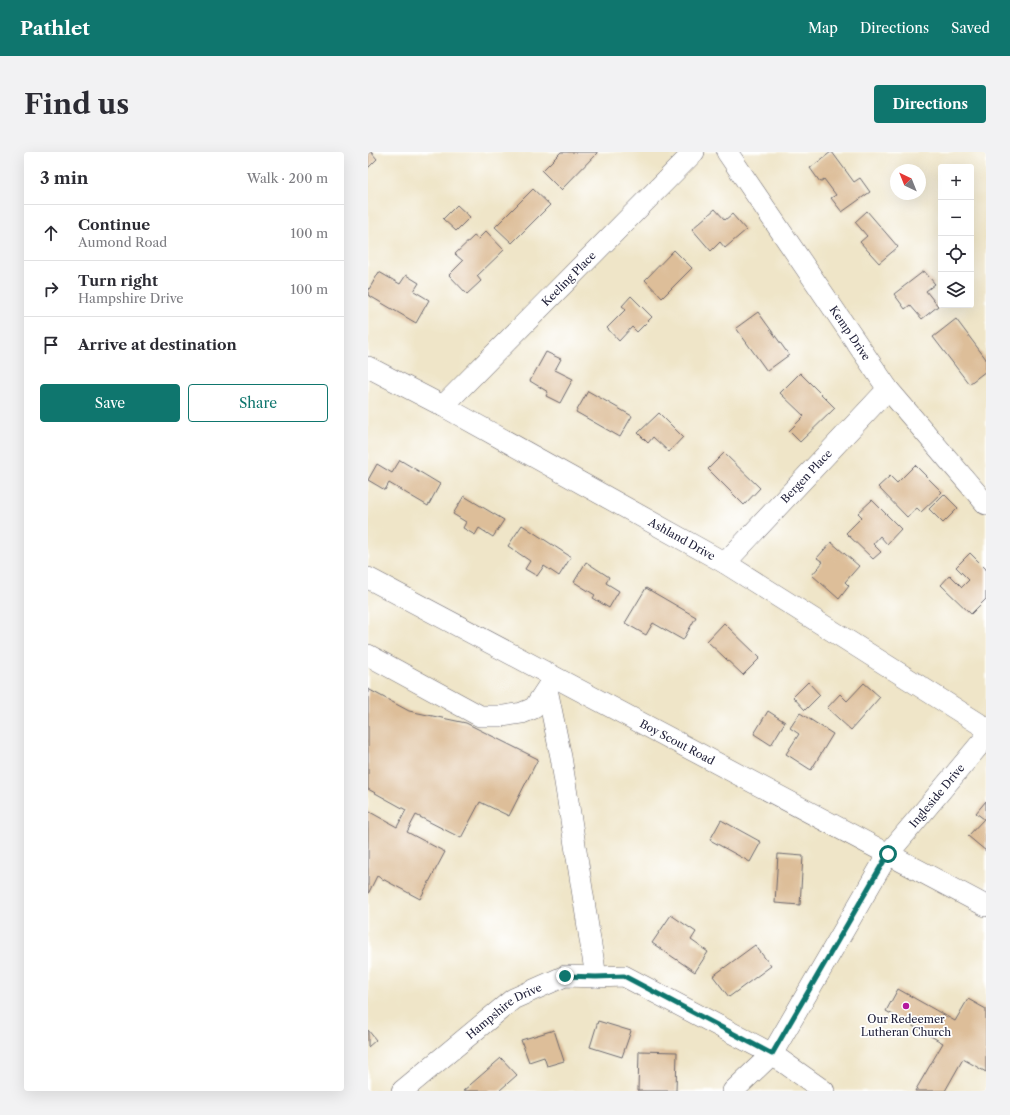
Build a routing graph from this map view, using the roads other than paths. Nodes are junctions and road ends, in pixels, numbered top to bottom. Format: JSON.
{"nodes":[{"id":1,"x":694,"y":152,"type":"edge"},
{"id":2,"x":727,"y":152,"type":"edge"},
{"id":3,"x":368,"y":367,"type":"edge"},
{"id":4,"x":888,"y":389,"type":"junction"},
{"id":5,"x":443,"y":406,"type":"junction"},
{"id":6,"x":986,"y":504,"type":"edge"},
{"id":7,"x":725,"y":563,"type":"junction"},
{"id":8,"x":368,"y":578,"type":"edge"},
{"id":9,"x":368,"y":655,"type":"edge"},
{"id":10,"x":551,"y":683,"type":"junction"},
{"id":11,"x":986,"y":728,"type":"edge"},
{"id":12,"x":986,"y":737,"type":"edge"},
{"id":13,"x":888,"y":854,"type":"junction"},
{"id":14,"x":986,"y":906,"type":"edge"},
{"id":15,"x":596,"y":977,"type":"junction"},
{"id":16,"x":772,"y":1054,"type":"junction"},
{"id":17,"x":402,"y":1091,"type":"edge"},
{"id":18,"x":733,"y":1091,"type":"edge"},
{"id":19,"x":824,"y":1091,"type":"edge"}],
"edges":[{"from":1,"to":5,"type":"street","name":"Keeling Place"},
{"from":2,"to":4,"type":"street","name":"Kemp Drive"},
{"from":3,"to":5,"type":"street","name":"Ashland Drive"},
{"from":4,"to":6,"type":"street","name":"Kemp Drive"},
{"from":4,"to":7,"type":"street","name":"Bergen Place"},
{"from":5,"to":7,"type":"street","name":"Ashland Drive"},
{"from":7,"to":11,"type":"street","name":"Ashland Drive"},
{"from":8,"to":10,"type":"street","name":"Boy Scout Road"},
{"from":9,"to":10,"type":"street"},
{"from":10,"to":13,"type":"street","name":"Boy Scout Road"},
{"from":10,"to":15,"type":"street"},
{"from":12,"to":13,"type":"street","name":"Ingleside Drive"},
{"from":13,"to":14,"type":"street","name":"Boy Scout Road"},
{"from":13,"to":16,"type":"street","name":"Ingleside Drive"},
{"from":15,"to":16,"type":"street","name":"Hampshire Drive"},
{"from":15,"to":17,"type":"street","name":"Hampshire Drive"},
{"from":16,"to":18,"type":"street","name":"Ingleside Drive"},
{"from":16,"to":19,"type":"street","name":"Hampshire Drive"}]}
